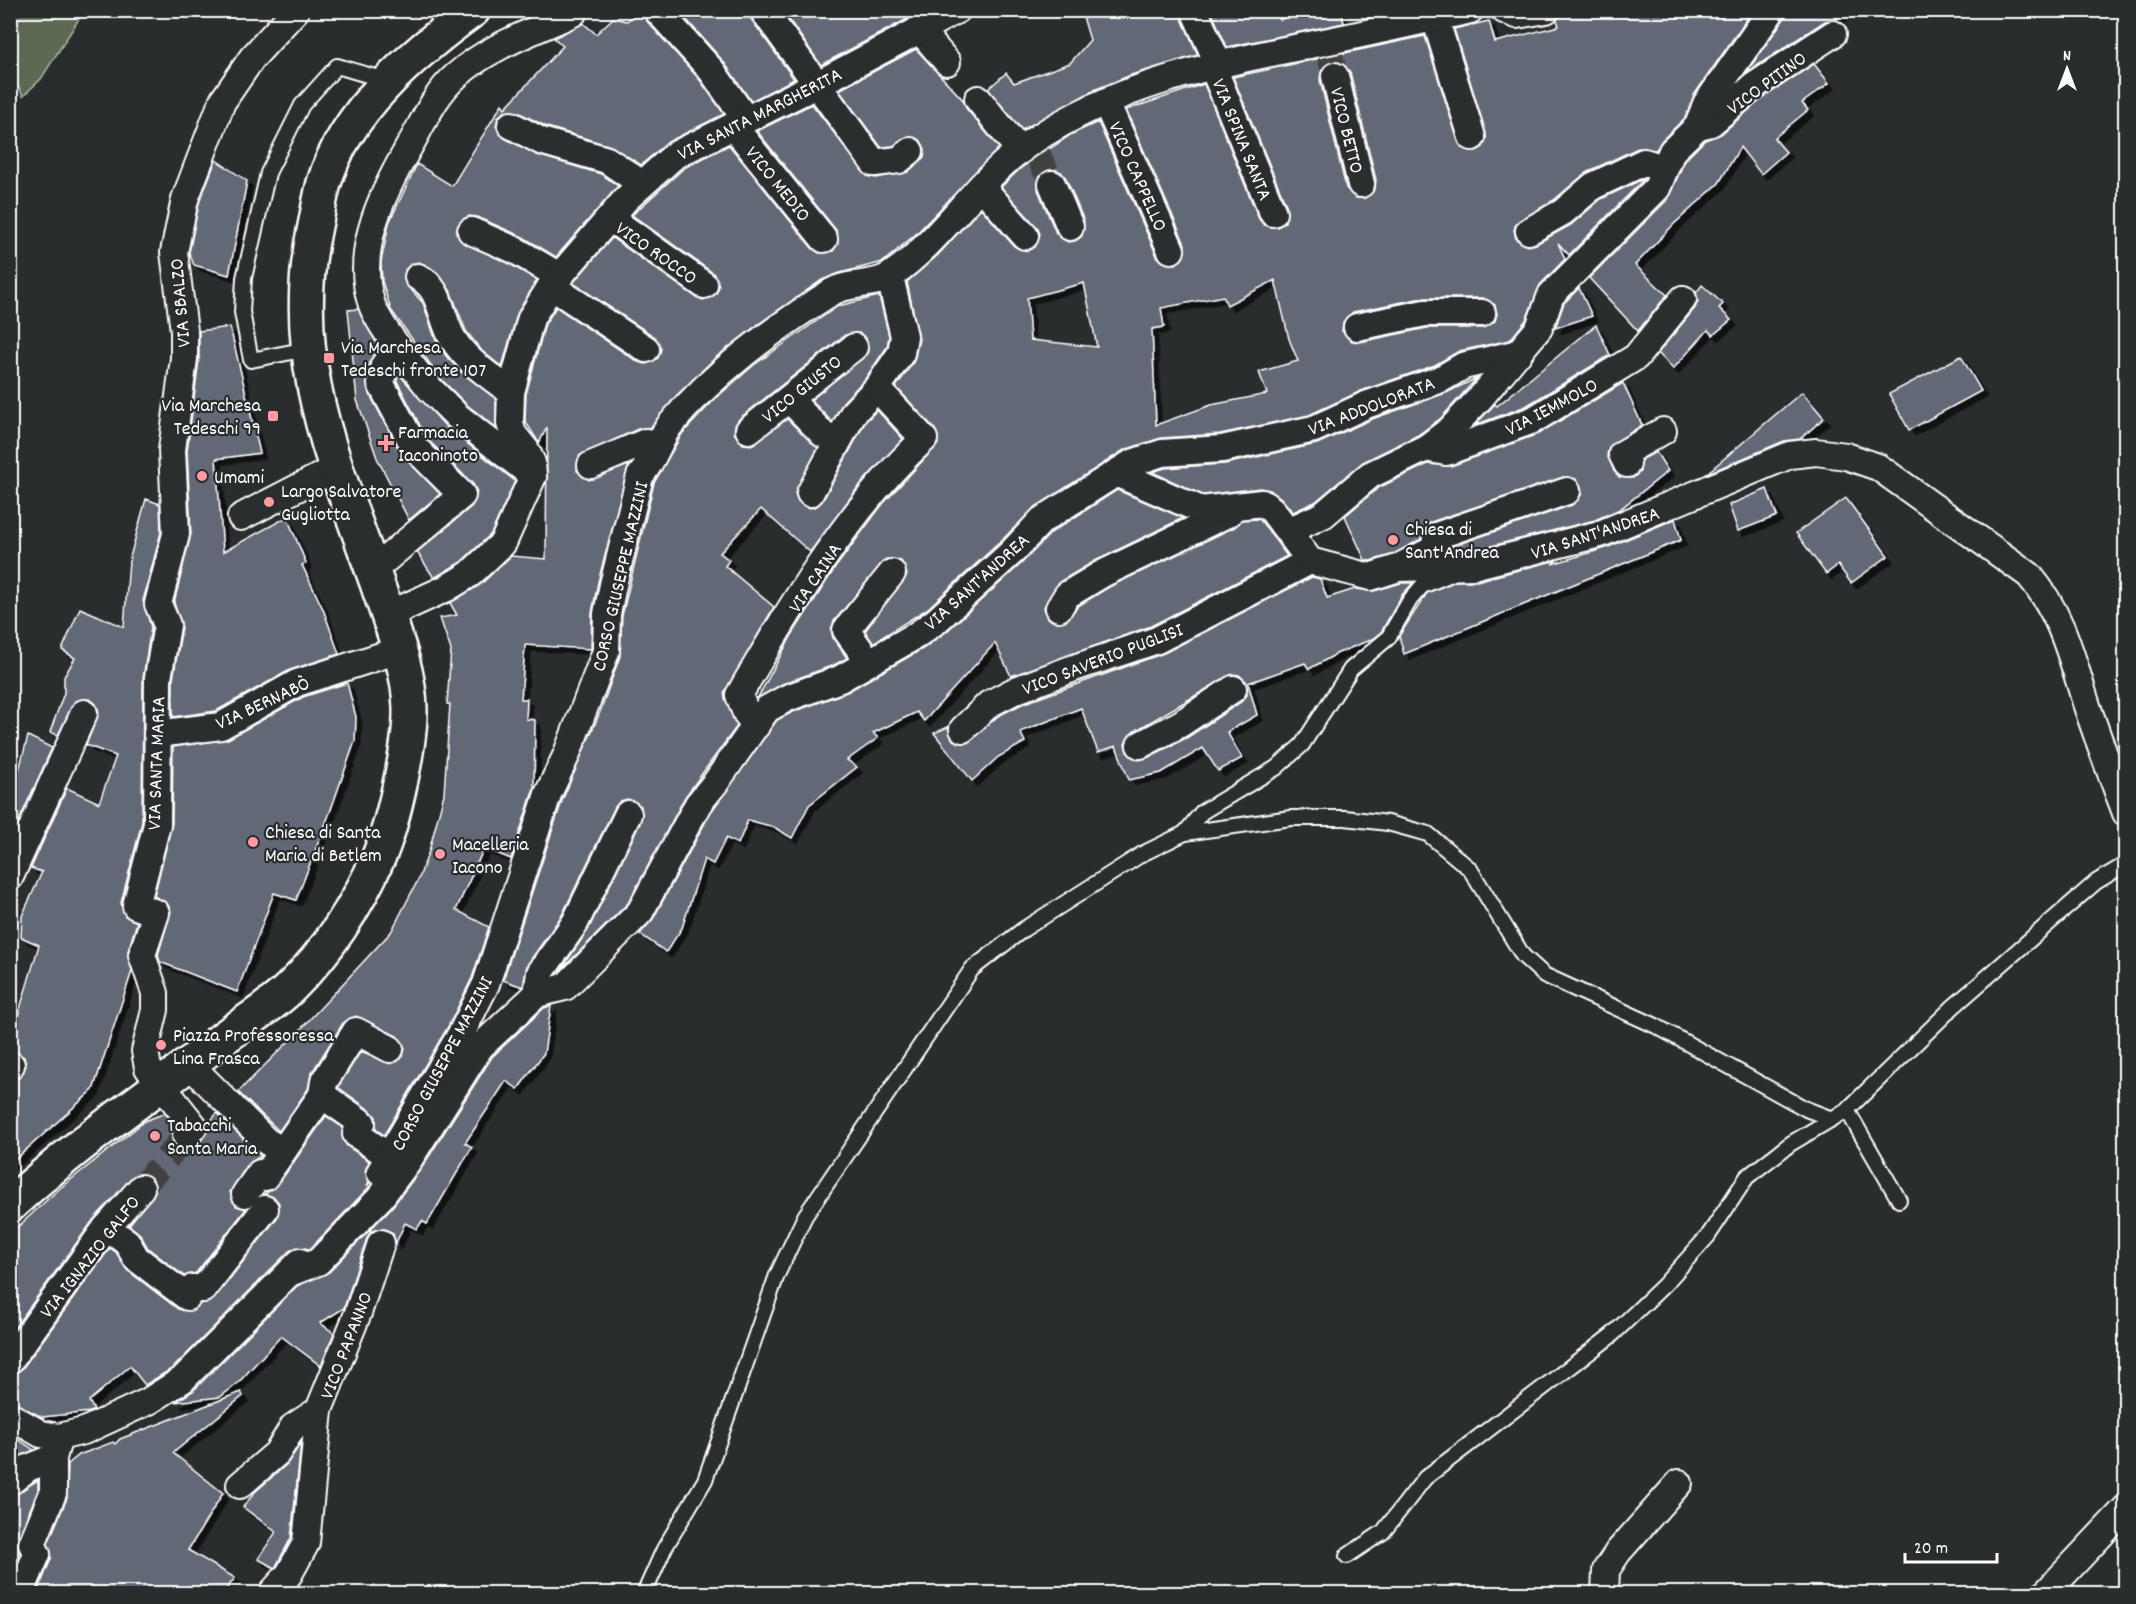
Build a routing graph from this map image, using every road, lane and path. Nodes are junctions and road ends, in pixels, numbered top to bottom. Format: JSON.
{"nodes":[{"id":1,"x":296,"y":10,"type":"edge"},
{"id":2,"x":657,"y":10,"type":"edge"},
{"id":3,"x":763,"y":10,"type":"edge"},
{"id":4,"x":957,"y":10,"type":"edge"},
{"id":5,"x":1470,"y":10,"type":"edge"},
{"id":6,"x":1504,"y":10,"type":"edge"},
{"id":7,"x":1546,"y":10,"type":"edge"},
{"id":8,"x":1772,"y":10,"type":"edge"},
{"id":9,"x":473,"y":11,"type":"edge"},
{"id":10,"x":1195,"y":11,"type":"edge"},
{"id":11,"x":573,"y":13,"type":"dead end"},
{"id":12,"x":1435,"y":18,"type":"junction"},
{"id":13,"x":920,"y":29,"type":"junction"},
{"id":14,"x":1833,"y":34,"type":"dead end"},
{"id":15,"x":946,"y":62,"type":"dead end"},
{"id":16,"x":1215,"y":64,"type":"junction"},
{"id":17,"x":1335,"y":75,"type":"tunnel mouth"},
{"id":18,"x":390,"y":81,"type":"junction"},
{"id":19,"x":816,"y":85,"type":"junction"},
{"id":20,"x":978,"y":99,"type":"dead end"},
{"id":21,"x":1106,"y":102,"type":"junction"},
{"id":22,"x":740,"y":124,"type":"junction"},
{"id":23,"x":511,"y":125,"type":"dead end"},
{"id":24,"x":1698,"y":126,"type":"junction"},
{"id":25,"x":1472,"y":137,"type":"dead end"},
{"id":26,"x":1029,"y":147,"type":"junction"},
{"id":27,"x":910,"y":151,"type":"dead end"},
{"id":28,"x":1663,"y":168,"type":"junction"},
{"id":29,"x":642,"y":184,"type":"junction"},
{"id":30,"x":1052,"y":184,"type":"tunnel mouth"},
{"id":31,"x":1361,"y":184,"type":"dead end"},
{"id":32,"x":981,"y":186,"type":"junction"},
{"id":33,"x":1273,"y":213,"type":"dead end"},
{"id":34,"x":610,"y":218,"type":"junction"},
{"id":35,"x":1070,"y":227,"type":"dead end"},
{"id":36,"x":471,"y":231,"type":"dead end"},
{"id":37,"x":1529,"y":231,"type":"dead end"},
{"id":38,"x":1025,"y":236,"type":"dead end"},
{"id":39,"x":824,"y":239,"type":"dead end"},
{"id":40,"x":1171,"y":250,"type":"dead end"},
{"id":41,"x":417,"y":277,"type":"dead end"},
{"id":42,"x":890,"y":277,"type":"junction"},
{"id":43,"x":555,"y":281,"type":"junction"},
{"id":44,"x":704,"y":285,"type":"dead end"},
{"id":45,"x":1683,"y":298,"type":"dead end"},
{"id":46,"x":1482,"y":313,"type":"dead end"},
{"id":47,"x":1357,"y":327,"type":"dead end"},
{"id":48,"x":854,"y":346,"type":"dead end"},
{"id":49,"x":307,"y":349,"type":"junction"},
{"id":50,"x":645,"y":349,"type":"dead end"},
{"id":51,"x":401,"y":352,"type":"junction"},
{"id":52,"x":1519,"y":353,"type":"junction"},
{"id":53,"x":877,"y":388,"type":"junction"},
{"id":54,"x":511,"y":392,"type":"junction"},
{"id":55,"x":789,"y":399,"type":"junction"},
{"id":56,"x":749,"y":430,"type":"dead end"},
{"id":57,"x":1662,"y":431,"type":"dead end"},
{"id":58,"x":823,"y":434,"type":"dead end"},
{"id":59,"x":646,"y":442,"type":"dead end"},
{"id":60,"x":1426,"y":448,"type":"junction"},
{"id":61,"x":1627,"y":464,"type":"dead end"},
{"id":62,"x":591,"y":465,"type":"dead end"},
{"id":63,"x":336,"y":468,"type":"junction"},
{"id":64,"x":1116,"y":472,"type":"junction"},
{"id":65,"x":533,"y":476,"type":"junction"},
{"id":66,"x":1567,"y":491,"type":"dead end"},
{"id":67,"x":810,"y":493,"type":"dead end"},
{"id":68,"x":1243,"y":506,"type":"junction"},
{"id":69,"x":241,"y":517,"type":"dead end"},
{"id":70,"x":1288,"y":531,"type":"junction"},
{"id":71,"x":1310,"y":561,"type":"junction"},
{"id":72,"x":1473,"y":566,"type":"junction"},
{"id":73,"x":1398,"y":568,"type":"junction"},
{"id":74,"x":372,"y":571,"type":"junction"},
{"id":75,"x":892,"y":573,"type":"dead end"},
{"id":76,"x":1059,"y":608,"type":"dead end"},
{"id":77,"x":388,"y":615,"type":"junction"},
{"id":78,"x":167,"y":625,"type":"joint"},
{"id":79,"x":399,"y":650,"type":"junction"},
{"id":80,"x":869,"y":662,"type":"junction"},
{"id":81,"x":1233,"y":689,"type":"dead end"},
{"id":82,"x":84,"y":713,"type":"dead end"},
{"id":83,"x":756,"y":726,"type":"junction"},
{"id":84,"x":963,"y":729,"type":"dead end"},
{"id":85,"x":157,"y":734,"type":"junction"},
{"id":86,"x":1140,"y":745,"type":"dead end"},
{"id":87,"x":2126,"y":813,"type":"edge"},
{"id":88,"x":628,"y":814,"type":"dead end"},
{"id":89,"x":1185,"y":833,"type":"junction"},
{"id":90,"x":2126,"y":864,"type":"edge"},
{"id":91,"x":10,"y":877,"type":"edge"},
{"id":92,"x":537,"y":994,"type":"junction"},
{"id":93,"x":390,"y":1049,"type":"dead end"},
{"id":94,"x":189,"y":1064,"type":"junction"},
{"id":95,"x":160,"y":1085,"type":"junction"},
{"id":96,"x":322,"y":1095,"type":"junction"},
{"id":97,"x":1847,"y":1110,"type":"junction"},
{"id":98,"x":1832,"y":1119,"type":"junction"},
{"id":99,"x":186,"y":1136,"type":"dead end"},
{"id":100,"x":283,"y":1151,"type":"junction"},
{"id":101,"x":390,"y":1157,"type":"junction"},
{"id":102,"x":141,"y":1188,"type":"tunnel mouth"},
{"id":103,"x":1899,"y":1200,"type":"dead end"},
{"id":104,"x":10,"y":1205,"type":"edge"},
{"id":105,"x":371,"y":1208,"type":"junction"},
{"id":106,"x":106,"y":1228,"type":"junction"},
{"id":107,"x":289,"y":1273,"type":"junction"},
{"id":108,"x":12,"y":1354,"type":"edge"},
{"id":109,"x":320,"y":1410,"type":"junction"},
{"id":110,"x":10,"y":1416,"type":"edge"},
{"id":111,"x":56,"y":1447,"type":"junction"},
{"id":112,"x":10,"y":1482,"type":"edge"},
{"id":113,"x":1678,"y":1483,"type":"dead end"},
{"id":114,"x":240,"y":1485,"type":"dead end"},
{"id":115,"x":2126,"y":1508,"type":"edge"},
{"id":116,"x":1347,"y":1556,"type":"dead end"},
{"id":117,"x":20,"y":1593,"type":"edge"},
{"id":118,"x":271,"y":1593,"type":"edge"},
{"id":119,"x":644,"y":1593,"type":"edge"},
{"id":120,"x":1605,"y":1593,"type":"edge"},
{"id":121,"x":2045,"y":1593,"type":"edge"}],
"edges":[{"from":1,"to":78,"type":"street","name":"VIA SBALZO"},
{"from":2,"to":22,"type":"street","name":"VICO MEDIO"},
{"from":3,"to":19,"type":"street"},
{"from":4,"to":13,"type":"street","name":"VIA SANTA MARGHERITA"},
{"from":5,"to":12,"type":"street","name":"CORSO GIUSEPPE MAZZINI"},
{"from":6,"to":7,"type":"street"},
{"from":8,"to":24,"type":"street"},
{"from":9,"to":18,"type":"street"},
{"from":10,"to":16,"type":"street"},
{"from":11,"to":51,"type":"street"},
{"from":12,"to":16,"type":"street","name":"CORSO GIUSEPPE MAZZINI"},
{"from":12,"to":25,"type":"street"},
{"from":13,"to":15,"type":"street"},
{"from":13,"to":19,"type":"street","name":"VIA SANTA MARGHERITA"},
{"from":14,"to":24,"type":"street","name":"VICO PITINO"},
{"from":16,"to":21,"type":"street","name":"CORSO GIUSEPPE MAZZINI"},
{"from":16,"to":33,"type":"street","name":"VIA SPINA SANTA"},
{"from":17,"to":31,"type":"street","name":"VICO BETTO"},
{"from":18,"to":49,"type":"street"},
{"from":18,"to":49,"type":"lane"},
{"from":19,"to":22,"type":"street","name":"VIA SANTA MARGHERITA"},
{"from":19,"to":27,"type":"street"},
{"from":20,"to":26,"type":"street"},
{"from":21,"to":26,"type":"street","name":"CORSO GIUSEPPE MAZZINI"},
{"from":21,"to":40,"type":"street","name":"VICO CAPPELLO"},
{"from":22,"to":29,"type":"street","name":"VIA SANTA MARGHERITA"},
{"from":22,"to":39,"type":"street","name":"VICO MEDIO"},
{"from":23,"to":29,"type":"street"},
{"from":24,"to":28,"type":"street"},
{"from":26,"to":32,"type":"street","name":"CORSO GIUSEPPE MAZZINI"},
{"from":28,"to":37,"type":"street"},
{"from":28,"to":52,"type":"street"},
{"from":29,"to":34,"type":"street","name":"VIA SANTA MARGHERITA"},
{"from":30,"to":35,"type":"street"},
{"from":32,"to":38,"type":"street"},
{"from":32,"to":42,"type":"street","name":"CORSO GIUSEPPE MAZZINI"},
{"from":34,"to":43,"type":"street","name":"VIA SANTA MARGHERITA"},
{"from":34,"to":44,"type":"street","name":"VICO ROCCO"},
{"from":36,"to":43,"type":"street"},
{"from":41,"to":54,"type":"street"},
{"from":42,"to":53,"type":"street"},
{"from":42,"to":101,"type":"street","name":"CORSO GIUSEPPE MAZZINI"},
{"from":43,"to":50,"type":"street"},
{"from":43,"to":54,"type":"street","name":"VIA SANTA MARGHERITA"},
{"from":45,"to":60,"type":"street","name":"VIA IEMMOLO"},
{"from":46,"to":47,"type":"street"},
{"from":48,"to":55,"type":"street","name":"VICO GIUSTO"},
{"from":49,"to":63,"type":"street"},
{"from":51,"to":65,"type":"street"},
{"from":51,"to":74,"type":"street"},
{"from":52,"to":60,"type":"street"},
{"from":52,"to":64,"type":"street","name":"VIA ADDOLORATA"},
{"from":53,"to":67,"type":"street"},
{"from":53,"to":83,"type":"street","name":"VIA CAINA"},
{"from":54,"to":65,"type":"street","name":"VIA SANTA MARGHERITA"},
{"from":55,"to":56,"type":"street","name":"VICO GIUSTO"},
{"from":55,"to":58,"type":"street"},
{"from":57,"to":61,"type":"street"},
{"from":59,"to":62,"type":"street"},
{"from":60,"to":70,"type":"street"},
{"from":63,"to":69,"type":"street"},
{"from":63,"to":74,"type":"street"},
{"from":64,"to":68,"type":"street"},
{"from":64,"to":80,"type":"street","name":"VIA SANT'ANDREA"},
{"from":65,"to":77,"type":"street"},
{"from":66,"to":73,"type":"street"},
{"from":68,"to":70,"type":"street"},
{"from":68,"to":76,"type":"street"},
{"from":70,"to":71,"type":"street"},
{"from":71,"to":73,"type":"street","name":"VIA SANT'ANDREA"},
{"from":71,"to":84,"type":"street","name":"VICO SAVERIO PUGLISI"},
{"from":72,"to":73,"type":"street","name":"VIA SANT'ANDREA"},
{"from":72,"to":87,"type":"street","name":"VIA SANT'ANDREA"},
{"from":72,"to":89,"type":"lane"},
{"from":74,"to":77,"type":"street"},
{"from":75,"to":80,"type":"street"},
{"from":77,"to":79,"type":"street"},
{"from":78,"to":85,"type":"street","name":"VIA SANTA MARIA"},
{"from":79,"to":85,"type":"street","name":"VIA BERNABÒ"},
{"from":79,"to":94,"type":"street"},
{"from":80,"to":83,"type":"street","name":"VIA SANT'ANDREA"},
{"from":81,"to":86,"type":"street"},
{"from":82,"to":91,"type":"street"},
{"from":83,"to":92,"type":"street","name":"VIA SANT'ANDREA"},
{"from":85,"to":95,"type":"street","name":"VIA SANTA MARIA"},
{"from":88,"to":92,"type":"street"},
{"from":89,"to":98,"type":"lane"},
{"from":89,"to":119,"type":"lane"},
{"from":90,"to":97,"type":"lane"},
{"from":92,"to":105,"type":"street","name":"VIA SANT'ANDREA"},
{"from":93,"to":96,"type":"street"},
{"from":94,"to":95,"type":"street"},
{"from":94,"to":100,"type":"street"},
{"from":95,"to":99,"type":"street"},
{"from":95,"to":104,"type":"street"},
{"from":96,"to":100,"type":"street"},
{"from":96,"to":101,"type":"street"},
{"from":97,"to":98,"type":"lane"},
{"from":97,"to":103,"type":"lane"},
{"from":98,"to":116,"type":"lane"},
{"from":100,"to":106,"type":"street"},
{"from":101,"to":107,"type":"street","name":"CORSO GIUSEPPE MAZZINI"},
{"from":102,"to":106,"type":"street","name":"VIA IGNAZIO GALFO"},
{"from":105,"to":107,"type":"street","name":"VIA SANT'ANDREA"},
{"from":105,"to":109,"type":"street","name":"VICO PAPANNO"},
{"from":106,"to":108,"type":"street","name":"VIA IGNAZIO GALFO"},
{"from":107,"to":111,"type":"street","name":"CORSO GIUSEPPE MAZZINI"},
{"from":109,"to":114,"type":"street","name":"VICO PAPANNO"},
{"from":109,"to":118,"type":"street"},
{"from":110,"to":111,"type":"street"},
{"from":111,"to":112,"type":"street","name":"CORSO GIUSEPPE MAZZINI"},
{"from":111,"to":117,"type":"street"},
{"from":113,"to":120,"type":"street"},
{"from":115,"to":121,"type":"street"}]}
